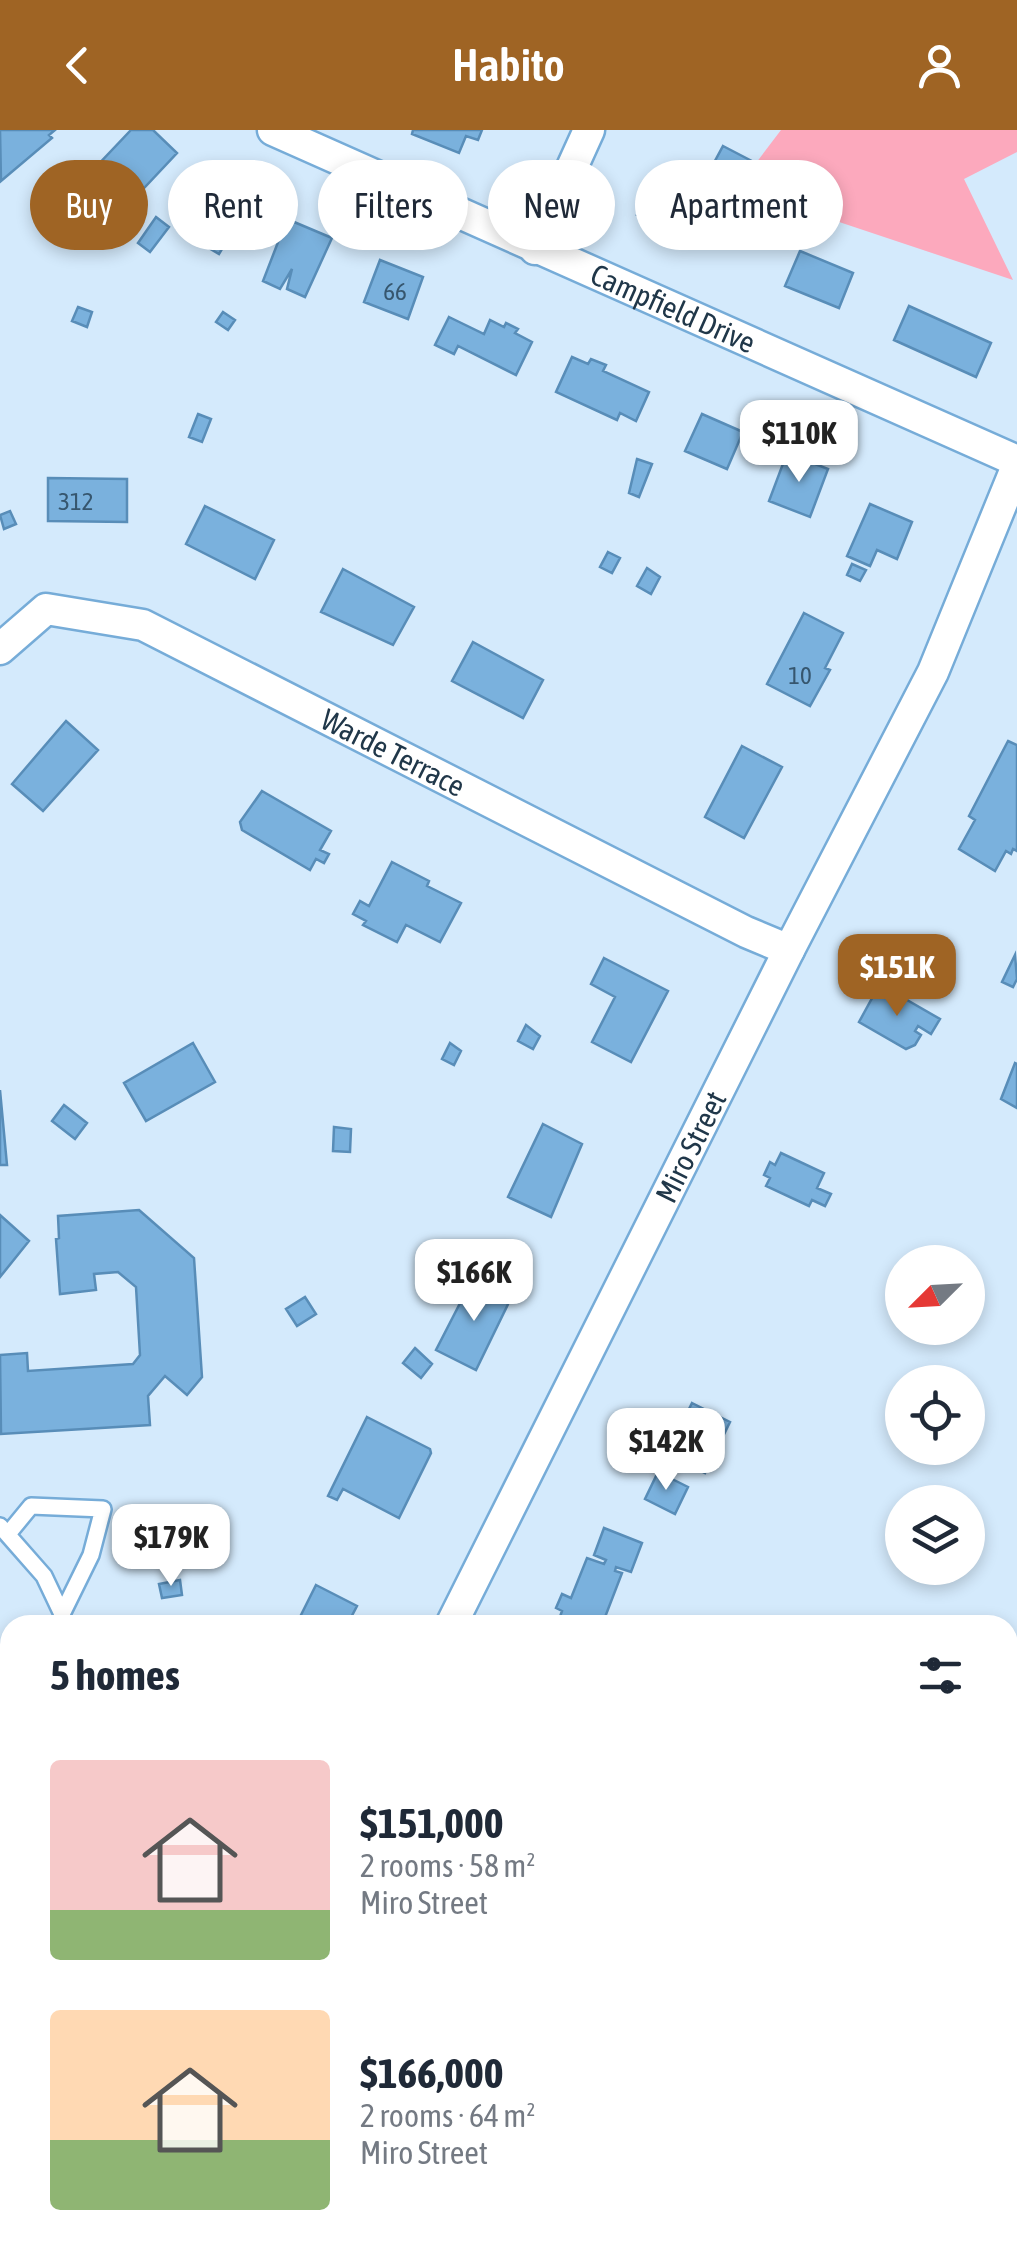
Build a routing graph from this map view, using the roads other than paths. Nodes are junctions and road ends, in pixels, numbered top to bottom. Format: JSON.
{"nodes":[{"id":1,"x":273,"y":130,"type":"edge"},
{"id":2,"x":589,"y":130,"type":"edge"},
{"id":3,"x":575,"y":160,"type":"edge"},
{"id":4,"x":488,"y":228,"type":"edge"},
{"id":5,"x":536,"y":250,"type":"edge"},
{"id":6,"x":1017,"y":463,"type":"edge"},
{"id":7,"x":0,"y":649,"type":"edge"},
{"id":8,"x":789,"y":950,"type":"junction"},
{"id":9,"x":4,"y":1530,"type":"edge"},
{"id":10,"x":59,"y":1615,"type":"edge"},
{"id":11,"x":63,"y":1615,"type":"edge"},
{"id":12,"x":455,"y":1615,"type":"edge"}],
"edges":[{"from":1,"to":4,"type":"street","name":"Campfield Drive"},
{"from":2,"to":3,"type":"street"},
{"from":5,"to":6,"type":"street","name":"Campfield Drive"},
{"from":6,"to":8,"type":"street","name":"Miro Street"},
{"from":7,"to":8,"type":"street","name":"Warde Terrace"},
{"from":8,"to":12,"type":"street","name":"Miro Street"},
{"from":9,"to":10,"type":"lane"},
{"from":9,"to":11,"type":"lane"}]}
